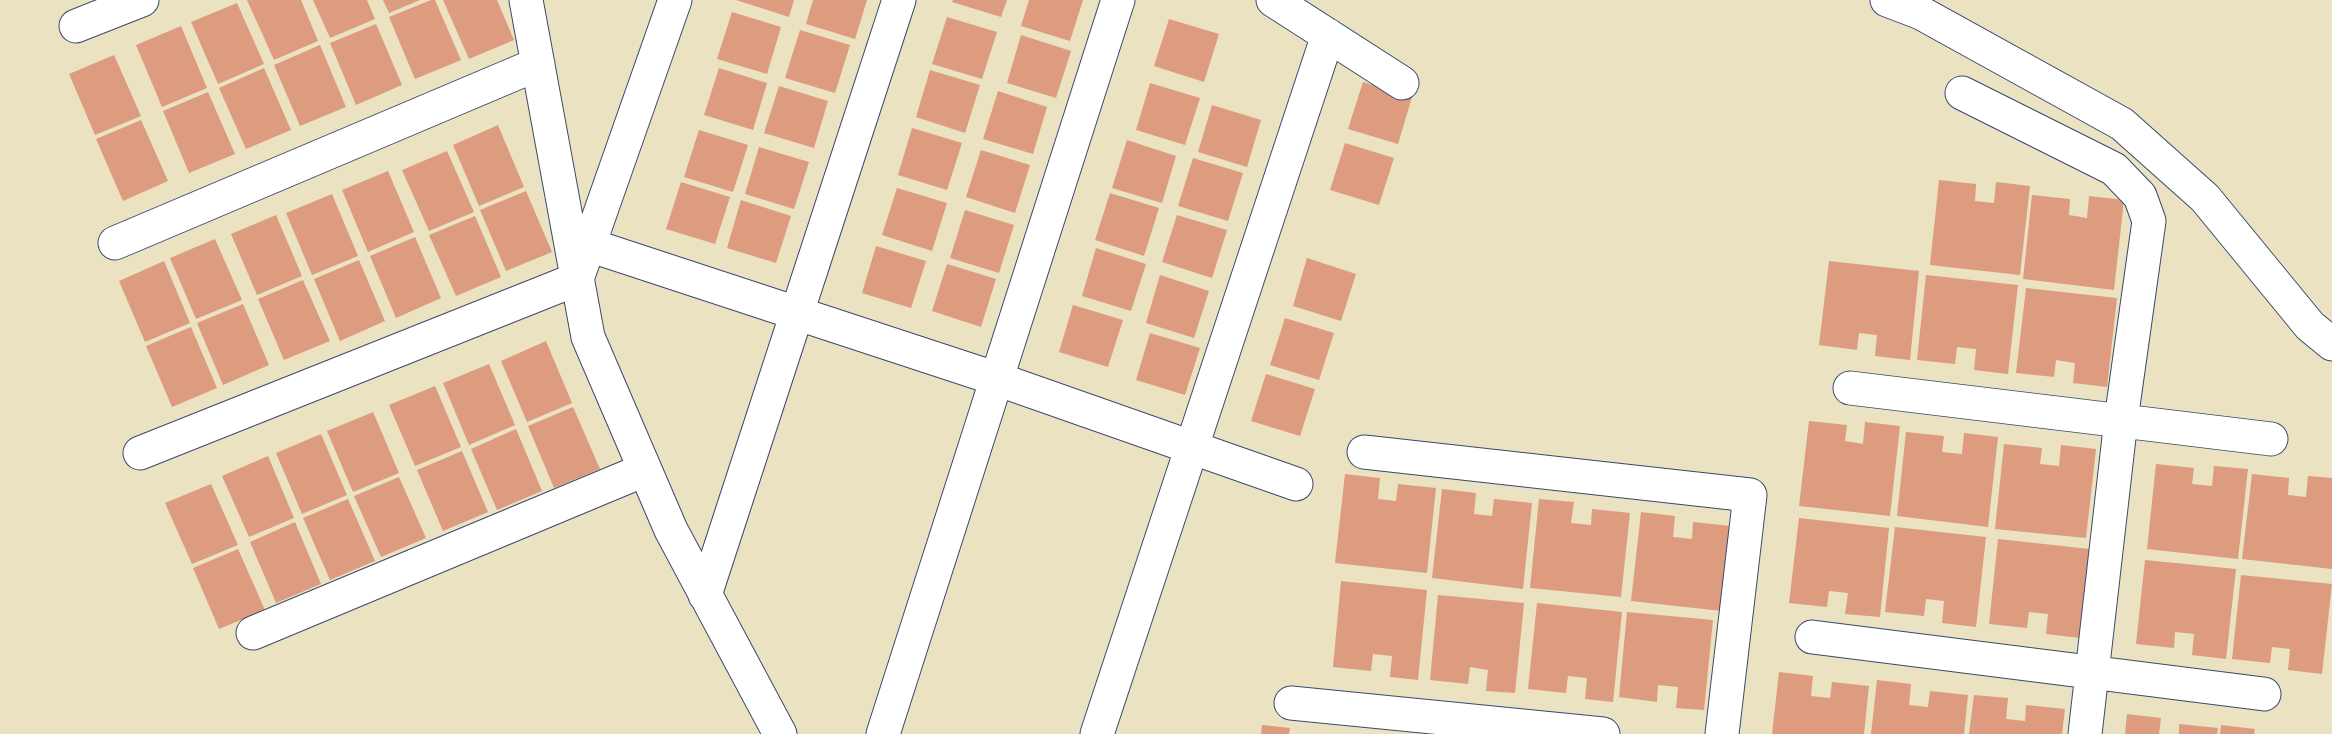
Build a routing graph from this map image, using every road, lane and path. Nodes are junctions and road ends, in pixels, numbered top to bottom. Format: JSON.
{"nodes":[{"id":1,"x":142,"y":0,"type":"edge"},
{"id":2,"x":526,"y":0,"type":"edge"},
{"id":3,"x":675,"y":0,"type":"edge"},
{"id":4,"x":899,"y":0,"type":"edge"},
{"id":5,"x":1118,"y":0,"type":"edge"},
{"id":6,"x":1273,"y":0,"type":"edge"},
{"id":7,"x":1887,"y":0,"type":"edge"},
{"id":8,"x":76,"y":26,"type":"dead end"},
{"id":9,"x":1328,"y":35,"type":"junction"},
{"id":10,"x":538,"y":64,"type":"junction"},
{"id":11,"x":1402,"y":83,"type":"dead end"},
{"id":12,"x":1962,"y":93,"type":"dead end"},
{"id":13,"x":115,"y":243,"type":"dead end"},
{"id":14,"x":589,"y":245,"type":"junction"},
{"id":15,"x":577,"y":279,"type":"junction"},
{"id":16,"x":799,"y":314,"type":"junction"},
{"id":17,"x":2332,"y":344,"type":"edge"},
{"id":18,"x":997,"y":379,"type":"junction"},
{"id":19,"x":1850,"y":388,"type":"dead end"},
{"id":20,"x":2121,"y":420,"type":"junction"},
{"id":21,"x":2271,"y":440,"type":"dead end"},
{"id":22,"x":1191,"y":449,"type":"junction"},
{"id":23,"x":1364,"y":452,"type":"dead end"},
{"id":24,"x":140,"y":453,"type":"dead end"},
{"id":25,"x":645,"y":470,"type":"junction"},
{"id":26,"x":1296,"y":484,"type":"dead end"},
{"id":27,"x":705,"y":595,"type":"junction"},
{"id":28,"x":253,"y":633,"type":"dead end"},
{"id":29,"x":1812,"y":637,"type":"dead end"},
{"id":30,"x":2092,"y":674,"type":"junction"},
{"id":31,"x":2264,"y":694,"type":"dead end"},
{"id":32,"x":1291,"y":703,"type":"dead end"},
{"id":33,"x":780,"y":734,"type":"edge"},
{"id":34,"x":883,"y":734,"type":"edge"},
{"id":35,"x":1097,"y":734,"type":"edge"},
{"id":36,"x":1603,"y":734,"type":"edge"},
{"id":37,"x":1722,"y":734,"type":"edge"},
{"id":38,"x":2085,"y":734,"type":"edge"}],
"edges":[{"from":1,"to":8,"type":"street"},
{"from":2,"to":10,"type":"street"},
{"from":3,"to":14,"type":"street"},
{"from":4,"to":16,"type":"street"},
{"from":5,"to":18,"type":"street"},
{"from":6,"to":9,"type":"street"},
{"from":7,"to":17,"type":"street"},
{"from":9,"to":11,"type":"street"},
{"from":9,"to":22,"type":"street"},
{"from":10,"to":13,"type":"street"},
{"from":10,"to":15,"type":"street"},
{"from":12,"to":20,"type":"street"},
{"from":14,"to":15,"type":"street"},
{"from":14,"to":16,"type":"street"},
{"from":15,"to":24,"type":"street"},
{"from":15,"to":25,"type":"street"},
{"from":16,"to":18,"type":"street"},
{"from":16,"to":27,"type":"street"},
{"from":18,"to":22,"type":"street"},
{"from":18,"to":34,"type":"street"},
{"from":19,"to":20,"type":"street"},
{"from":20,"to":21,"type":"street"},
{"from":20,"to":30,"type":"street"},
{"from":22,"to":26,"type":"street"},
{"from":22,"to":35,"type":"street"},
{"from":23,"to":37,"type":"street"},
{"from":25,"to":27,"type":"street"},
{"from":25,"to":28,"type":"street"},
{"from":27,"to":33,"type":"street"},
{"from":29,"to":30,"type":"street"},
{"from":30,"to":31,"type":"street"},
{"from":30,"to":38,"type":"street"},
{"from":32,"to":36,"type":"street"}]}
